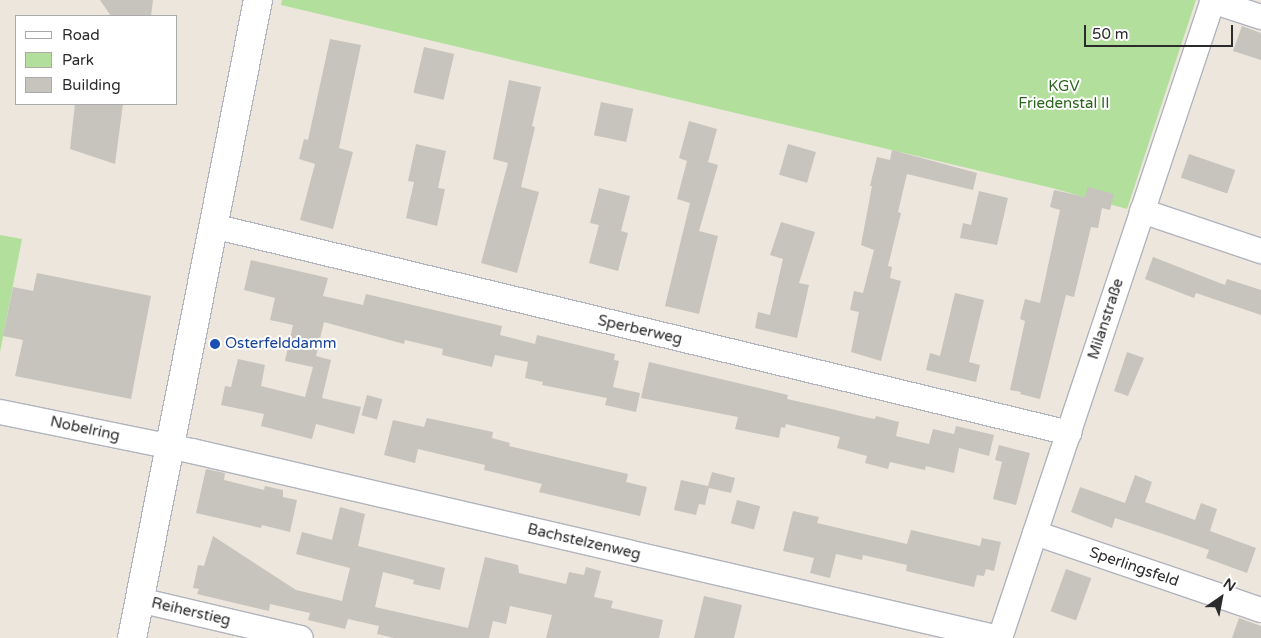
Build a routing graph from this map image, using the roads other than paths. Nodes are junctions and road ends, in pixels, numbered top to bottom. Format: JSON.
{"nodes":[{"id":1,"x":258,"y":0,"type":"edge"},
{"id":2,"x":1213,"y":0,"type":"edge"},
{"id":3,"x":1261,"y":17,"type":"edge"},
{"id":4,"x":1142,"y":211,"type":"junction"},
{"id":5,"x":213,"y":226,"type":"junction"},
{"id":6,"x":1261,"y":251,"type":"edge"},
{"id":7,"x":0,"y":412,"type":"edge"},
{"id":8,"x":1068,"y":432,"type":"junction"},
{"id":9,"x":169,"y":446,"type":"junction"},
{"id":10,"x":1035,"y":533,"type":"junction"},
{"id":11,"x":139,"y":600,"type":"junction"},
{"id":12,"x":1261,"y":610,"type":"edge"},
{"id":13,"x":132,"y":638,"type":"edge"},
{"id":14,"x":301,"y":638,"type":"edge"},
{"id":15,"x":999,"y":638,"type":"edge"}],
"edges":[{"from":1,"to":5,"type":"street"},
{"from":2,"to":3,"type":"street"},
{"from":2,"to":4,"type":"street","name":"Milanstraße"},
{"from":4,"to":6,"type":"street"},
{"from":4,"to":8,"type":"street","name":"Milanstraße"},
{"from":5,"to":8,"type":"street","name":"Sperberweg"},
{"from":5,"to":9,"type":"street"},
{"from":7,"to":9,"type":"street","name":"Nobelring"},
{"from":8,"to":10,"type":"street","name":"Milanstraße"},
{"from":9,"to":11,"type":"street"},
{"from":9,"to":15,"type":"street","name":"Bachstelzenweg"},
{"from":10,"to":12,"type":"street","name":"Sperlingsfeld"},
{"from":10,"to":15,"type":"street","name":"Milanstraße"},
{"from":11,"to":13,"type":"street"},
{"from":11,"to":14,"type":"street","name":"Reiherstieg"}]}
